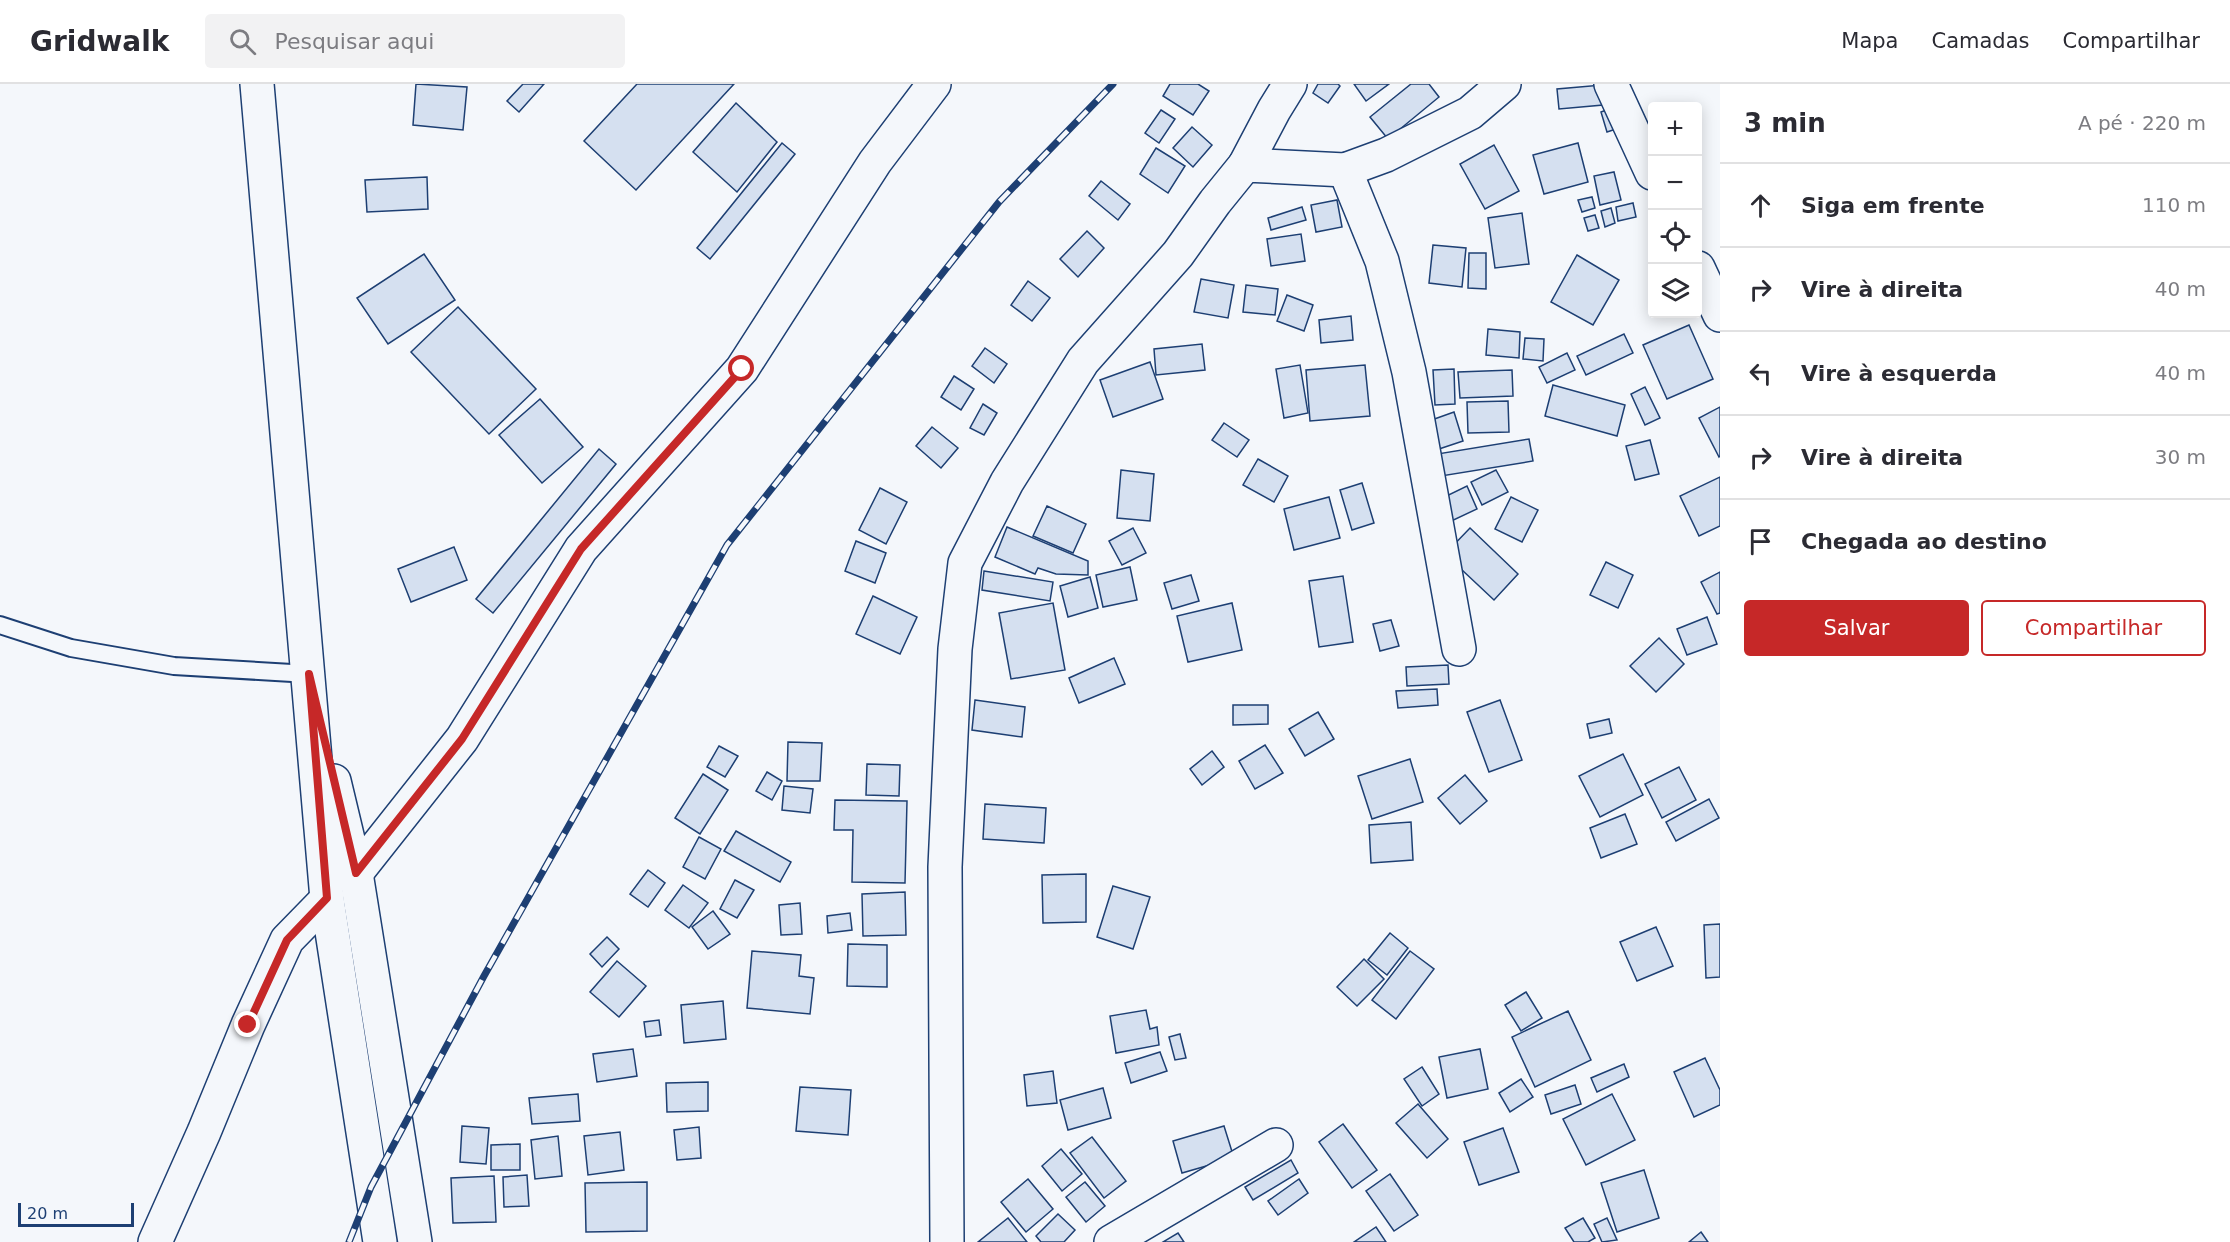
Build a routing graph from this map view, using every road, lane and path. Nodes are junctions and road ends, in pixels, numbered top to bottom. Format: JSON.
{"nodes":[{"id":1,"x":257,"y":84,"type":"edge"},
{"id":2,"x":934,"y":84,"type":"edge"},
{"id":3,"x":1290,"y":84,"type":"edge"},
{"id":4,"x":1504,"y":84,"type":"edge"},
{"id":5,"x":1611,"y":84,"type":"edge"},
{"id":6,"x":1648,"y":162,"type":"edge"},
{"id":7,"x":1245,"y":165,"type":"junction"},
{"id":8,"x":1345,"y":170,"type":"junction"},
{"id":9,"x":1702,"y":277,"type":"edge"},
{"id":10,"x":1720,"y":315,"type":"edge"},
{"id":11,"x":0,"y":625,"type":"edge"},
{"id":12,"x":1459,"y":649,"type":"dead end"},
{"id":13,"x":309,"y":674,"type":"junction"},
{"id":14,"x":356,"y":873,"type":"junction"},
{"id":15,"x":327,"y":898,"type":"junction"},
{"id":16,"x":1276,"y":1145,"type":"dead end"},
{"id":17,"x":155,"y":1242,"type":"edge"},
{"id":18,"x":380,"y":1242,"type":"edge"},
{"id":19,"x":415,"y":1242,"type":"edge"},
{"id":20,"x":947,"y":1242,"type":"edge"},
{"id":21,"x":1111,"y":1242,"type":"edge"}],
"edges":[{"from":1,"to":13,"type":"street"},
{"from":2,"to":14,"type":"street"},
{"from":3,"to":7,"type":"street"},
{"from":4,"to":8,"type":"street"},
{"from":5,"to":6,"type":"street"},
{"from":7,"to":8,"type":"street"},
{"from":7,"to":20,"type":"street"},
{"from":8,"to":12,"type":"street"},
{"from":9,"to":10,"type":"street"},
{"from":11,"to":13,"type":"lane"},
{"from":13,"to":14,"type":"street"},
{"from":13,"to":15,"type":"street"},
{"from":14,"to":19,"type":"street"},
{"from":15,"to":17,"type":"street"},
{"from":15,"to":18,"type":"street"},
{"from":16,"to":21,"type":"street"}]}
